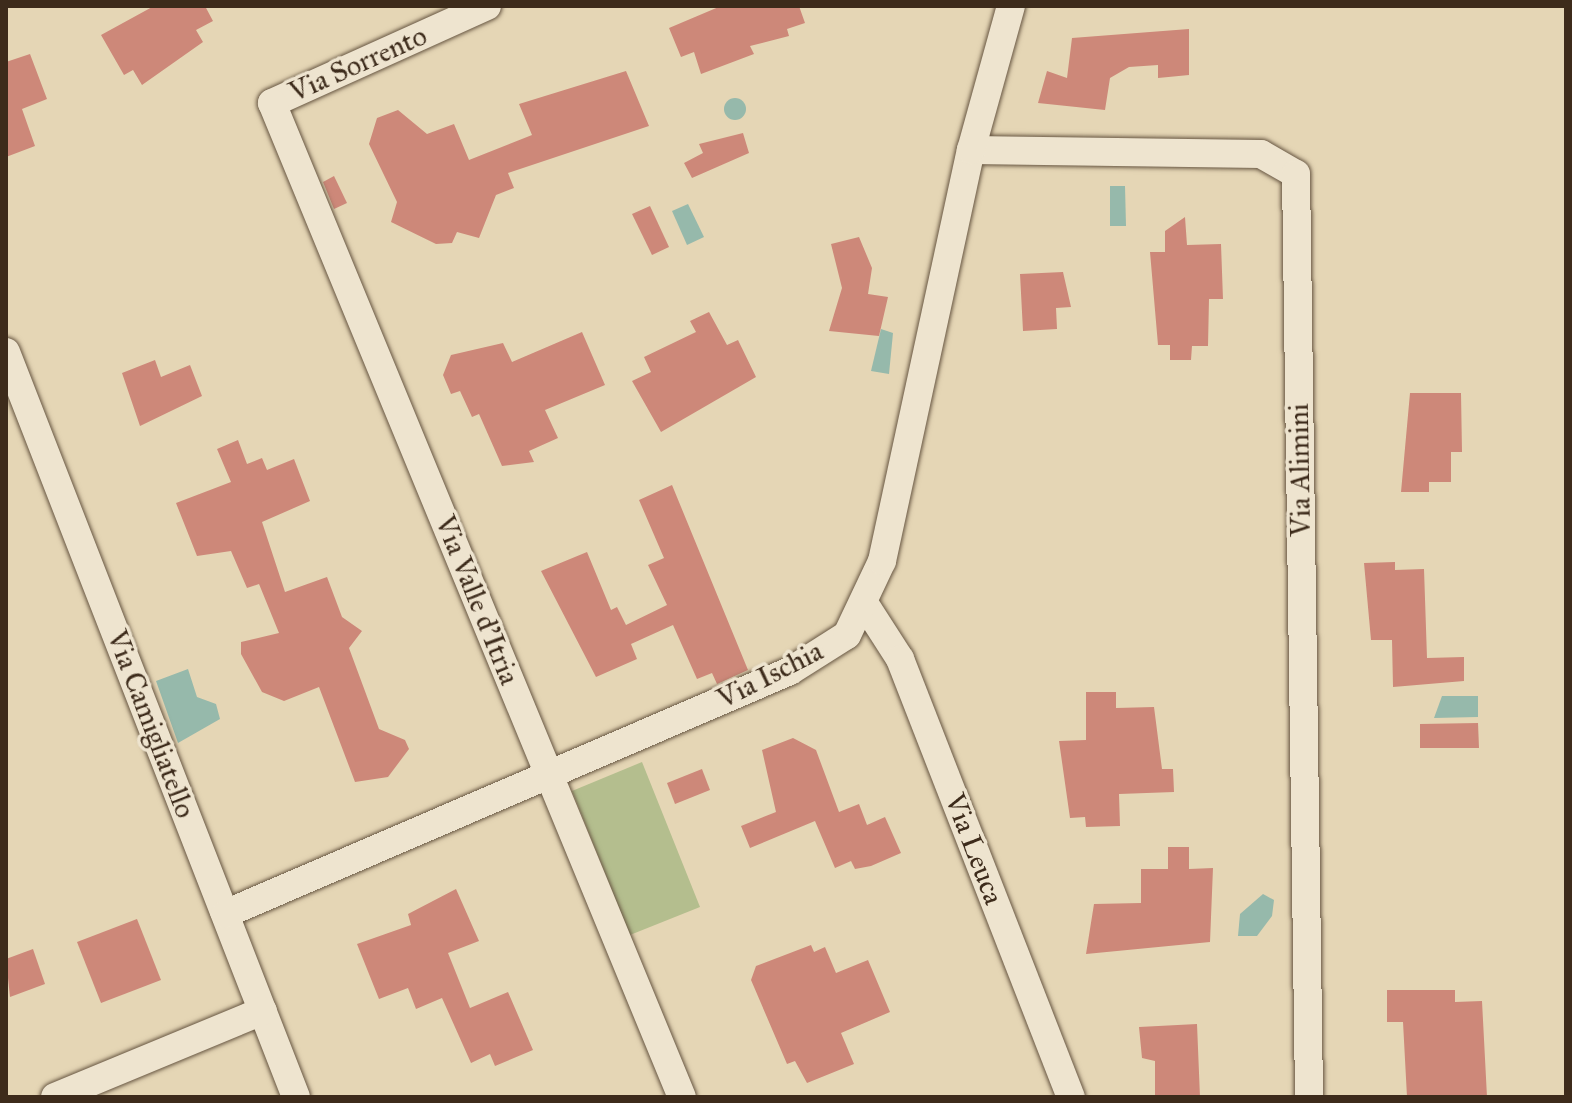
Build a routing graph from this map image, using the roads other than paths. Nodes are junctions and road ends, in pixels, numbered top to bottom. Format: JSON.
{"nodes":[{"id":1,"x":487,"y":6,"type":"edge"},
{"id":2,"x":1011,"y":6,"type":"edge"},
{"id":3,"x":272,"y":103,"type":"joint"},
{"id":4,"x":971,"y":150,"type":"junction"},
{"id":5,"x":6,"y":352,"type":"edge"},
{"id":6,"x":866,"y":606,"type":"junction"},
{"id":7,"x":550,"y":776,"type":"junction"},
{"id":8,"x":225,"y":914,"type":"junction"},
{"id":9,"x":263,"y":1011,"type":"junction"},
{"id":10,"x":55,"y":1097,"type":"edge"},
{"id":11,"x":296,"y":1097,"type":"edge"},
{"id":12,"x":682,"y":1097,"type":"edge"},
{"id":13,"x":1071,"y":1097,"type":"edge"},
{"id":14,"x":1309,"y":1097,"type":"edge"}],
"edges":[{"from":1,"to":3,"type":"street","name":"Via Sorrento"},
{"from":2,"to":4,"type":"street","name":"Via Ischia"},
{"from":3,"to":7,"type":"street","name":"Via Valle d'Itria"},
{"from":4,"to":6,"type":"street","name":"Via Ischia"},
{"from":4,"to":14,"type":"street","name":"Via Alimini"},
{"from":5,"to":8,"type":"street","name":"Via Camigliatello"},
{"from":6,"to":7,"type":"street","name":"Via Ischia"},
{"from":6,"to":13,"type":"street","name":"Via Leuca"},
{"from":7,"to":8,"type":"street","name":"Via Ischia"},
{"from":7,"to":12,"type":"street","name":"Via Valle d'Itria"},
{"from":8,"to":9,"type":"street","name":"Via Camigliatello"},
{"from":9,"to":10,"type":"street"},
{"from":9,"to":11,"type":"street","name":"Via Camigliatello"}]}
